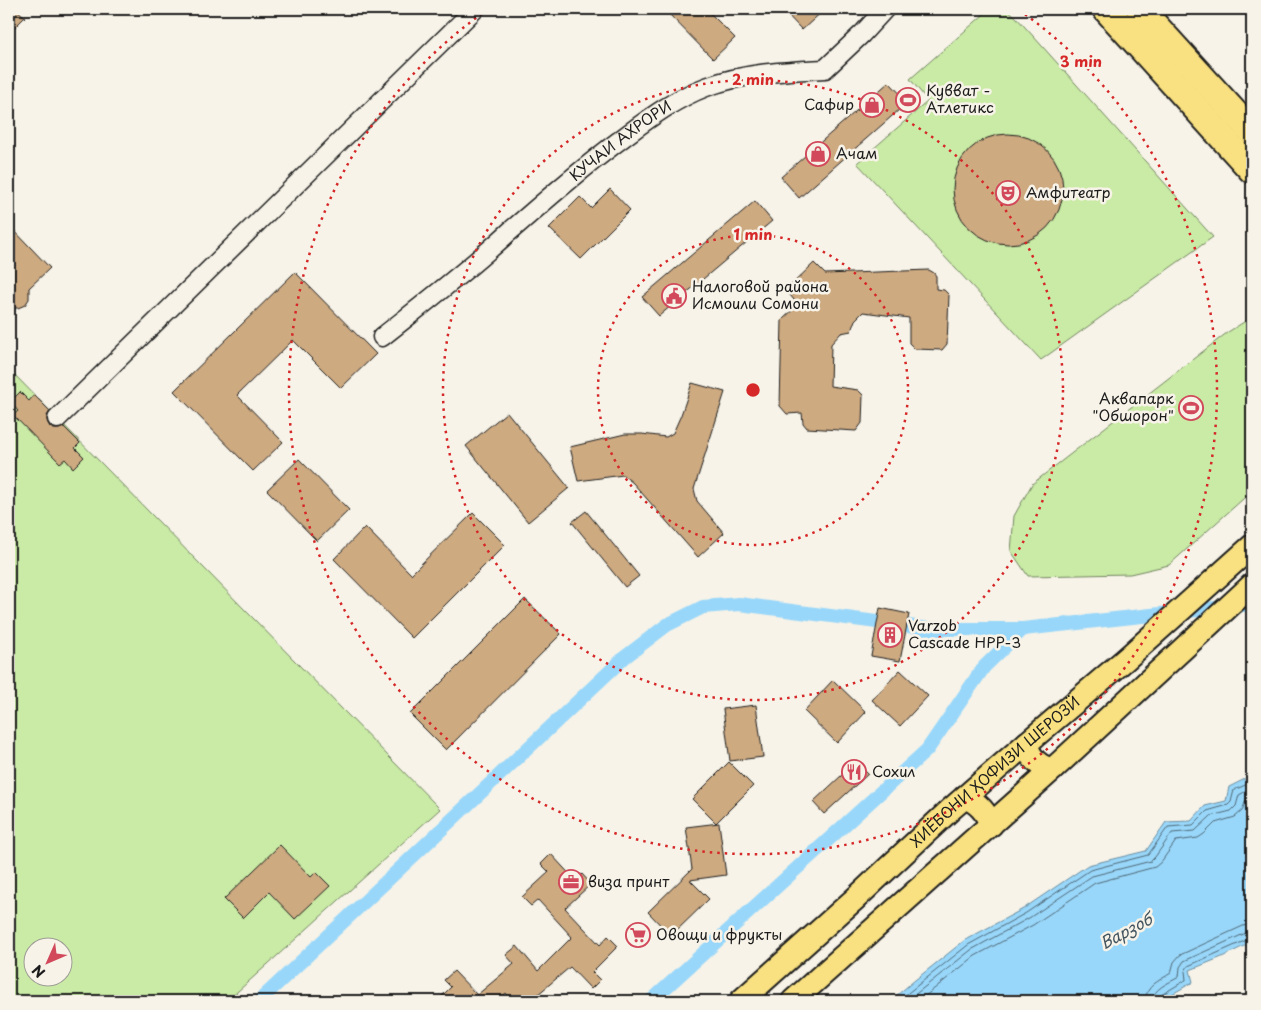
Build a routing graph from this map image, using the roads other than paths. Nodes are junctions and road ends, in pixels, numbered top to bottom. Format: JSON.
{"nodes":[{"id":1,"x":475,"y":9,"type":"edge"},
{"id":2,"x":885,"y":9,"type":"edge"},
{"id":3,"x":1106,"y":9,"type":"edge"},
{"id":4,"x":1140,"y":9,"type":"edge"},
{"id":5,"x":1252,"y":132,"type":"edge"},
{"id":6,"x":1252,"y":170,"type":"edge"},
{"id":7,"x":382,"y":337,"type":"dead end"},
{"id":8,"x":57,"y":419,"type":"dead end"},
{"id":9,"x":1252,"y":546,"type":"edge"},
{"id":10,"x":1252,"y":585,"type":"edge"},
{"id":11,"x":1027,"y":743,"type":"junction"},
{"id":12,"x":1053,"y":769,"type":"junction"},
{"id":13,"x":965,"y":797,"type":"junction"},
{"id":14,"x":990,"y":825,"type":"junction"},
{"id":15,"x":741,"y":1001,"type":"edge"},
{"id":16,"x":793,"y":1001,"type":"edge"}],
"edges":[{"from":1,"to":8,"type":"street"},
{"from":2,"to":7,"type":"street","name":"КУЧАИ АХРОРИ"},
{"from":3,"to":6,"type":"highway"},
{"from":4,"to":5,"type":"highway"},
{"from":9,"to":11,"type":"main road","name":"ХИЁБОНИ ҲОФИЗИ ШЕРОЗӢ"},
{"from":10,"to":12,"type":"main road"},
{"from":11,"to":12,"type":"main road"},
{"from":11,"to":13,"type":"main road","name":"ХИЁБОНИ ҲОФИЗИ ШЕРОЗӢ"},
{"from":12,"to":14,"type":"main road"},
{"from":13,"to":14,"type":"main road"},
{"from":13,"to":15,"type":"main road","name":"ХИЁБОНИ ҲОФИЗИ ШЕРОЗӢ"},
{"from":14,"to":16,"type":"main road"}]}
